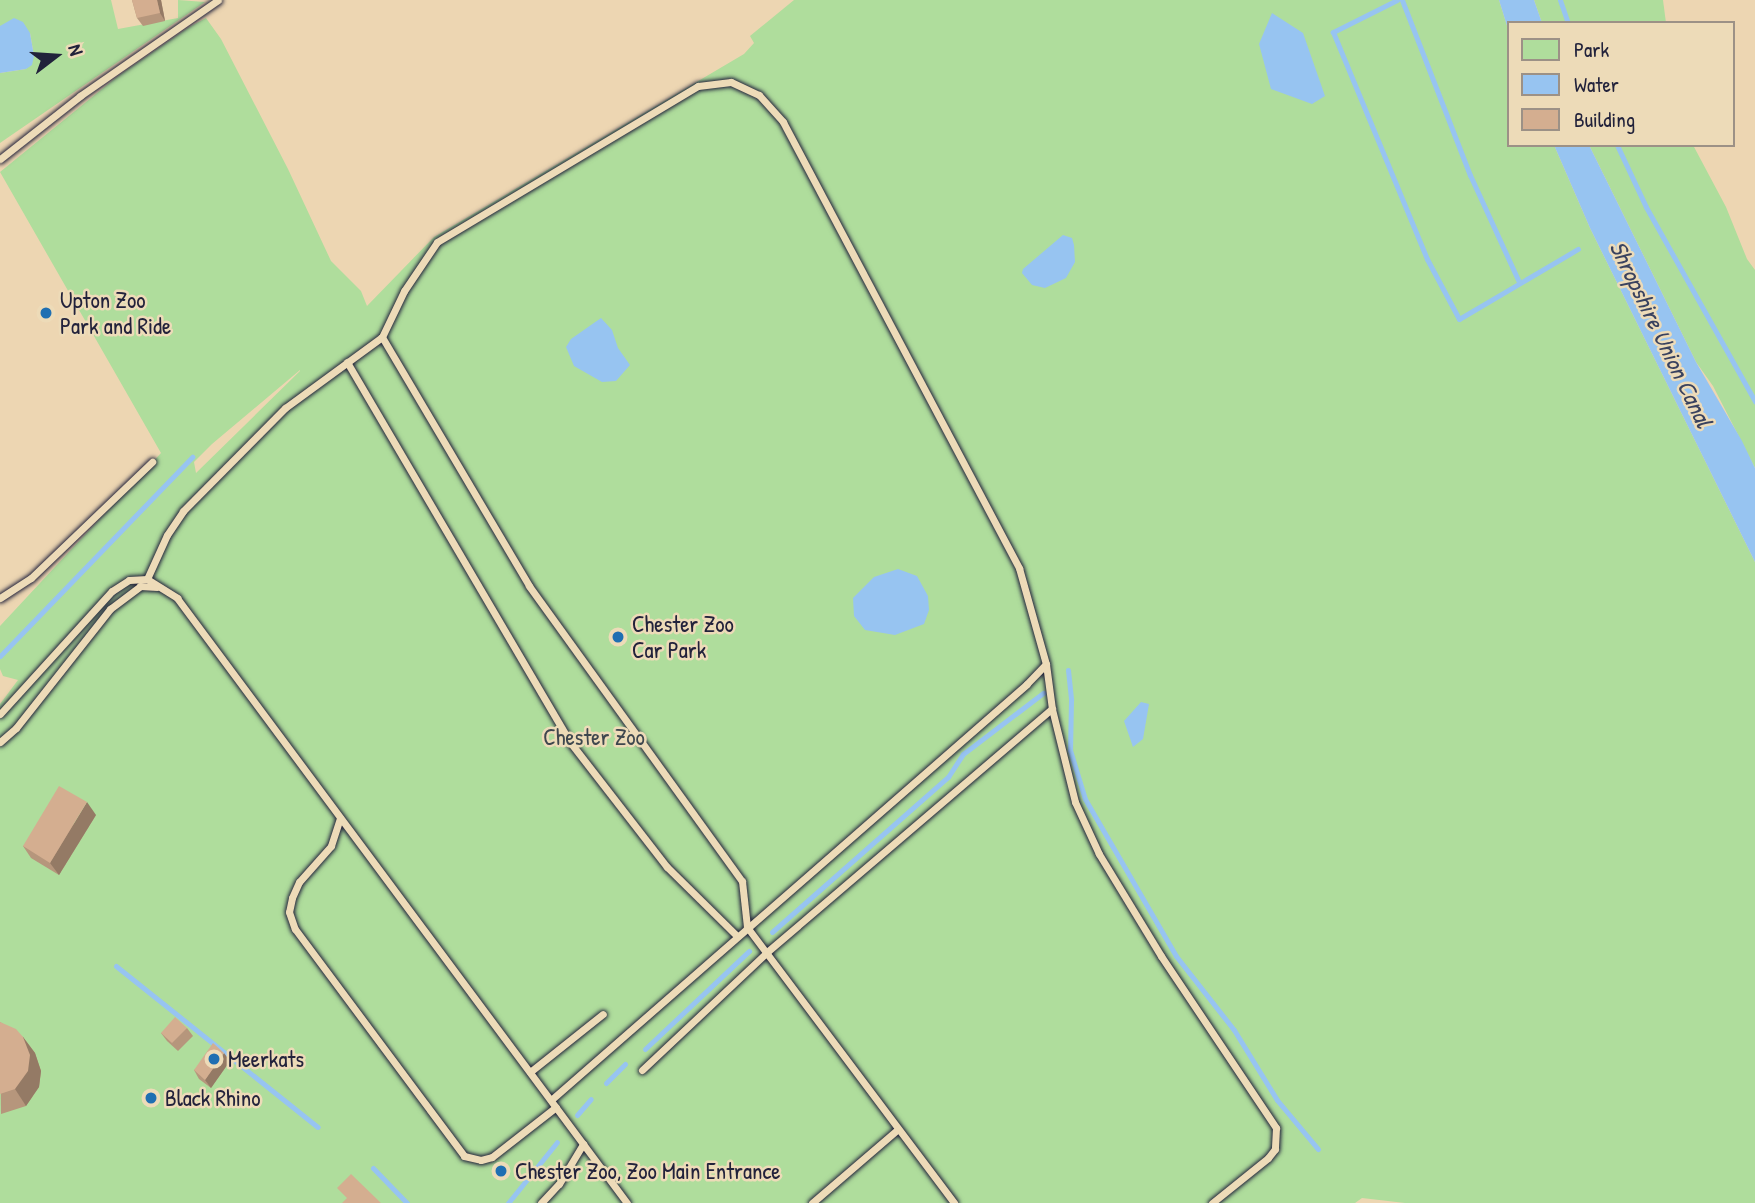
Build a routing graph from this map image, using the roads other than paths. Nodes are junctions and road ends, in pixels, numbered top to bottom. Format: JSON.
{"nodes":[{"id":1,"x":218,"y":0,"type":"edge"},
{"id":2,"x":0,"y":159,"type":"edge"},
{"id":3,"x":382,"y":337,"type":"junction"},
{"id":4,"x":347,"y":362,"type":"junction"},
{"id":5,"x":152,"y":462,"type":"dead end"},
{"id":6,"x":147,"y":579,"type":"junction"},
{"id":7,"x":161,"y":587,"type":"junction"},
{"id":8,"x":0,"y":598,"type":"edge"},
{"id":9,"x":1045,"y":664,"type":"junction"},
{"id":10,"x":1052,"y":709,"type":"junction"},
{"id":11,"x":0,"y":714,"type":"edge"},
{"id":12,"x":0,"y":742,"type":"edge"},
{"id":13,"x":340,"y":818,"type":"junction"},
{"id":14,"x":747,"y":927,"type":"junction"},
{"id":15,"x":737,"y":936,"type":"junction"},
{"id":16,"x":767,"y":952,"type":"junction"},
{"id":17,"x":603,"y":1014,"type":"dead end"},
{"id":18,"x":642,"y":1070,"type":"dead end"},
{"id":19,"x":530,"y":1072,"type":"junction"},
{"id":20,"x":553,"y":1103,"type":"junction"},
{"id":21,"x":898,"y":1129,"type":"junction"},
{"id":22,"x":583,"y":1144,"type":"junction"},
{"id":23,"x":541,"y":1203,"type":"edge"},
{"id":24,"x":627,"y":1203,"type":"edge"},
{"id":25,"x":812,"y":1203,"type":"edge"},
{"id":26,"x":954,"y":1203,"type":"edge"},
{"id":27,"x":1212,"y":1203,"type":"edge"}],
"edges":[{"from":1,"to":2,"type":"lane"},
{"from":3,"to":4,"type":"lane"},
{"from":3,"to":9,"type":"lane"},
{"from":3,"to":14,"type":"lane"},
{"from":4,"to":6,"type":"lane"},
{"from":4,"to":15,"type":"lane"},
{"from":5,"to":8,"type":"lane"},
{"from":6,"to":7,"type":"lane"},
{"from":6,"to":11,"type":"lane"},
{"from":7,"to":12,"type":"lane"},
{"from":7,"to":13,"type":"lane"},
{"from":9,"to":10,"type":"lane"},
{"from":9,"to":14,"type":"lane"},
{"from":10,"to":16,"type":"lane"},
{"from":10,"to":27,"type":"lane"},
{"from":13,"to":19,"type":"lane"},
{"from":13,"to":20,"type":"lane"},
{"from":14,"to":15,"type":"lane"},
{"from":14,"to":16,"type":"lane"},
{"from":15,"to":20,"type":"lane"},
{"from":16,"to":18,"type":"lane"},
{"from":16,"to":21,"type":"lane"},
{"from":17,"to":19,"type":"lane"},
{"from":19,"to":20,"type":"lane"},
{"from":20,"to":22,"type":"lane"},
{"from":21,"to":25,"type":"lane"},
{"from":21,"to":26,"type":"lane"},
{"from":22,"to":23,"type":"lane"},
{"from":22,"to":24,"type":"lane"}]}
